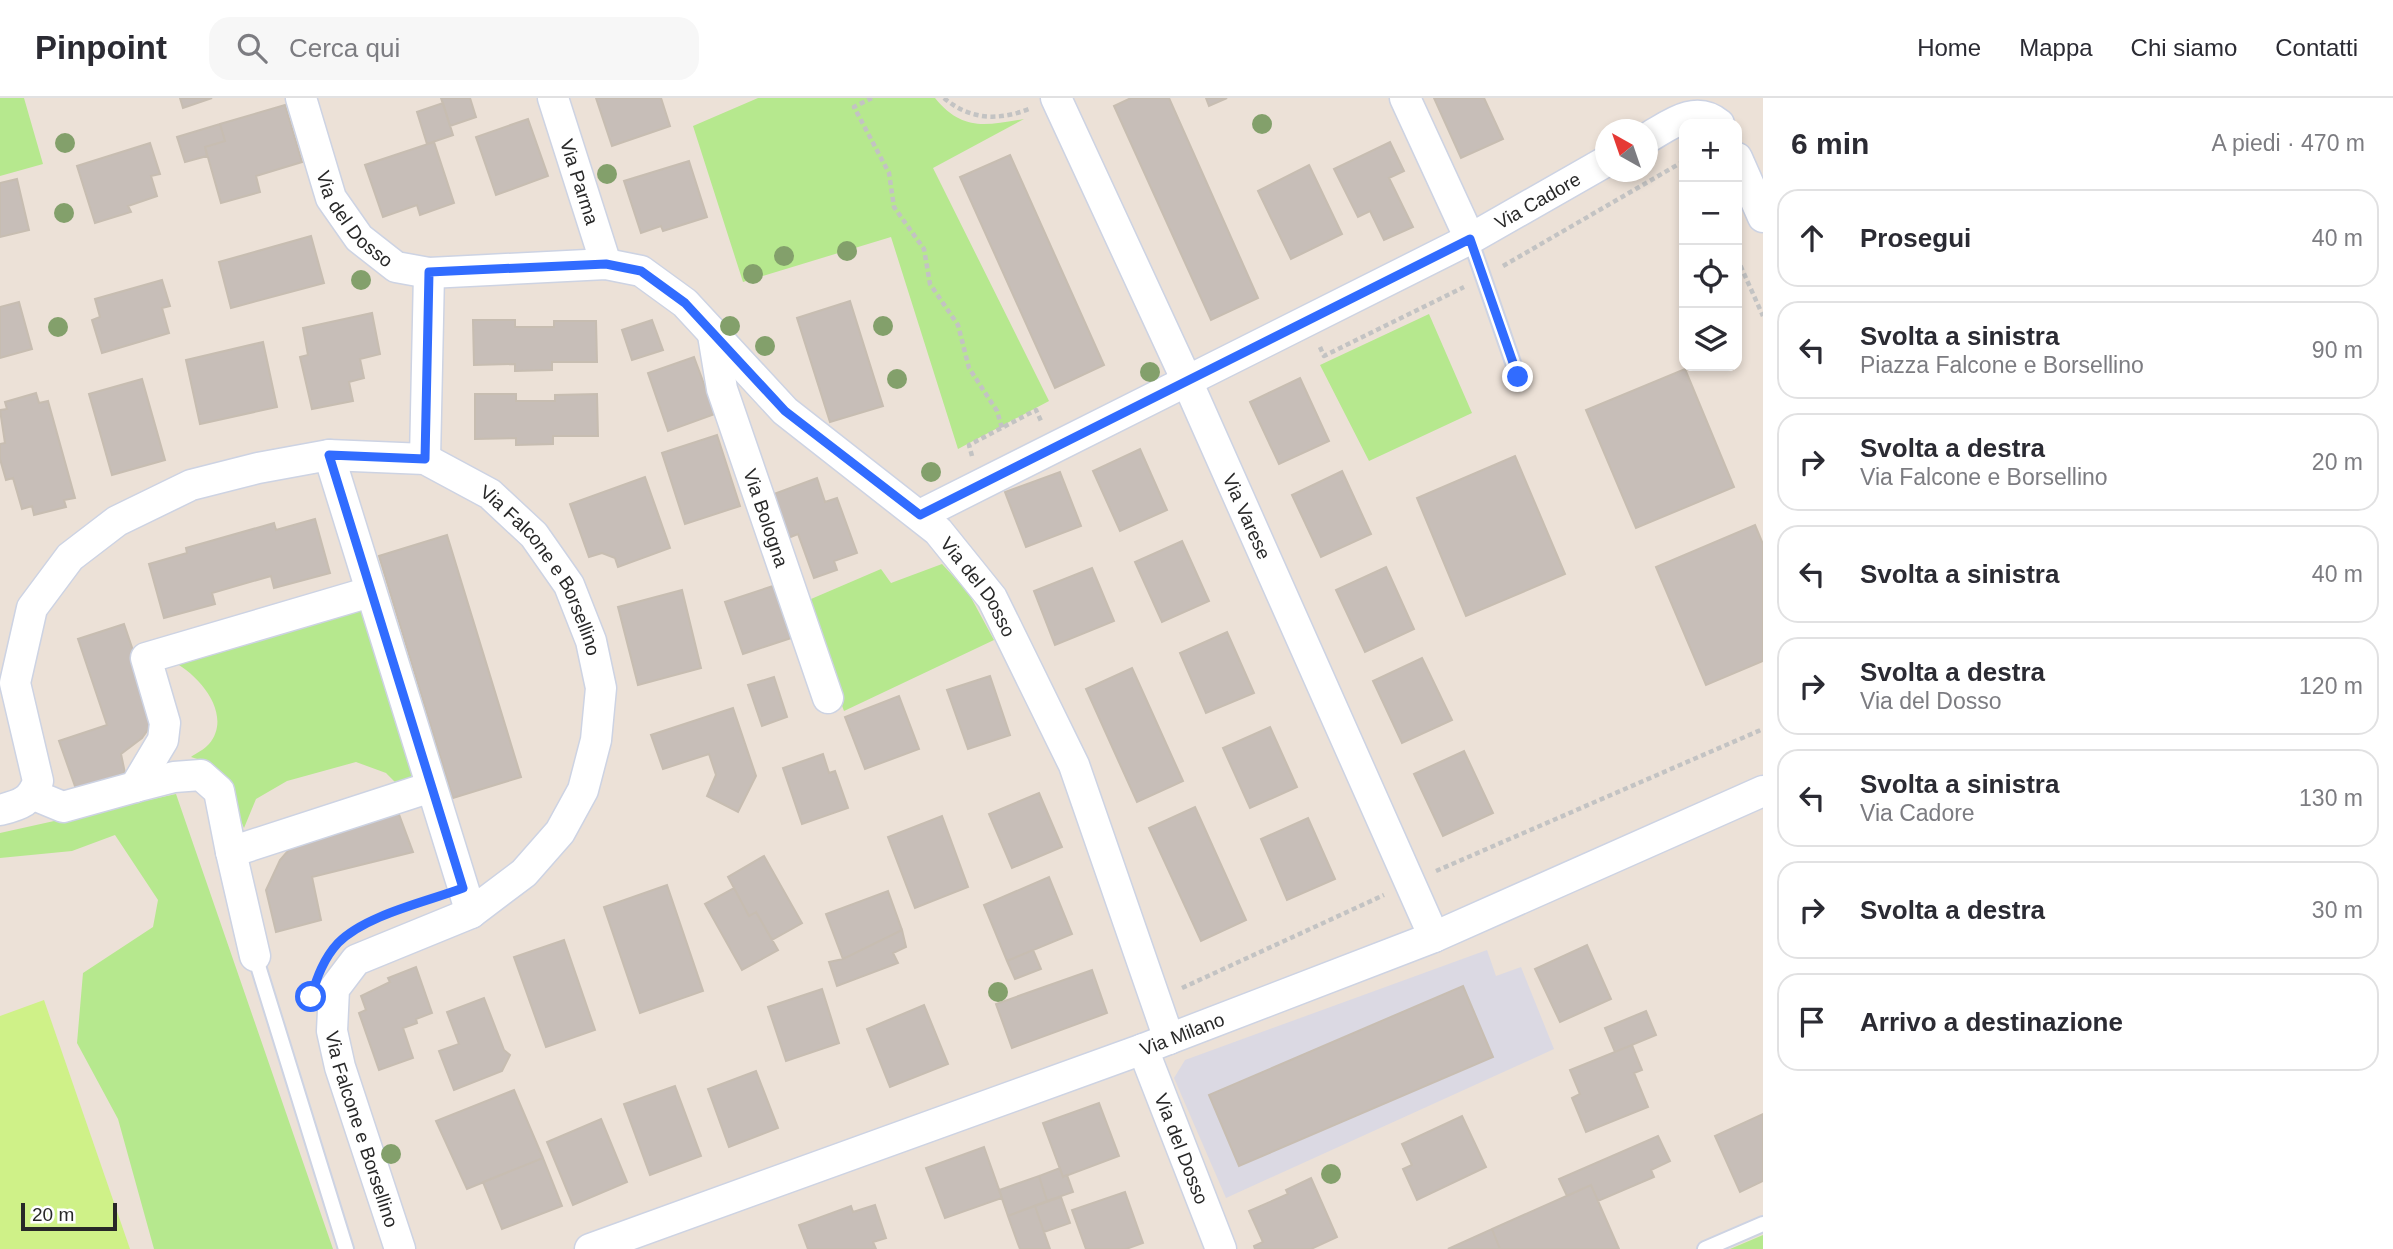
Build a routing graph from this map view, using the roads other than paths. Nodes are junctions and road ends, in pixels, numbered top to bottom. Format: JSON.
{"nodes":[{"id":1,"x":301,"y":98,"type":"edge"},
{"id":2,"x":552,"y":98,"type":"edge"},
{"id":3,"x":1056,"y":98,"type":"edge"},
{"id":4,"x":1405,"y":98,"type":"edge"},
{"id":5,"x":1679,"y":119,"type":"edge"},
{"id":6,"x":1680,"y":119,"type":"edge"},
{"id":7,"x":1702,"y":119,"type":"edge"},
{"id":8,"x":1658,"y":132,"type":"edge"},
{"id":9,"x":1595,"y":168,"type":"edge"},
{"id":10,"x":1742,"y":169,"type":"edge"},
{"id":11,"x":1763,"y":217,"type":"edge"},
{"id":12,"x":1470,"y":239,"type":"junction"},
{"id":13,"x":606,"y":264,"type":"junction"},
{"id":14,"x":429,"y":272,"type":"junction"},
{"id":15,"x":713,"y":335,"type":"junction"},
{"id":16,"x":1518,"y":377,"type":"dead end"},
{"id":17,"x":1187,"y":381,"type":"junction"},
{"id":18,"x":329,"y":455,"type":"junction"},
{"id":19,"x":425,"y":459,"type":"junction"},
{"id":20,"x":920,"y":515,"type":"junction"},
{"id":21,"x":370,"y":592,"type":"junction"},
{"id":22,"x":828,"y":698,"type":"dead end"},
{"id":23,"x":431,"y":787,"type":"junction"},
{"id":24,"x":135,"y":788,"type":"junction"},
{"id":25,"x":1763,"y":791,"type":"edge"},
{"id":26,"x":34,"y":794,"type":"junction"},
{"id":27,"x":0,"y":810,"type":"edge"},
{"id":28,"x":231,"y":852,"type":"junction"},
{"id":29,"x":471,"y":913,"type":"junction"},
{"id":30,"x":1434,"y":937,"type":"junction"},
{"id":31,"x":255,"y":956,"type":"joint"},
{"id":32,"x":1156,"y":1044,"type":"junction"},
{"id":33,"x":1763,"y":1224,"type":"edge"},
{"id":34,"x":637,"y":1241,"type":"edge"},
{"id":35,"x":346,"y":1249,"type":"edge"},
{"id":36,"x":400,"y":1249,"type":"edge"},
{"id":37,"x":590,"y":1249,"type":"edge"},
{"id":38,"x":1221,"y":1249,"type":"edge"},
{"id":39,"x":1705,"y":1249,"type":"edge"}],
"edges":[{"from":1,"to":14,"type":"street","name":"Via del Dosso"},
{"from":2,"to":13,"type":"street","name":"Via Parma"},
{"from":3,"to":17,"type":"street","name":"Via Varese"},
{"from":4,"to":12,"type":"street"},
{"from":5,"to":8,"type":"street"},
{"from":6,"to":7,"type":"street"},
{"from":9,"to":12,"type":"street","name":"Via Cadore"},
{"from":10,"to":11,"type":"street"},
{"from":12,"to":16,"type":"lane"},
{"from":12,"to":17,"type":"street","name":"Via Cadore"},
{"from":13,"to":14,"type":"street","name":"Via del Dosso"},
{"from":13,"to":15,"type":"street","name":"Via del Dosso"},
{"from":14,"to":19,"type":"street"},
{"from":15,"to":20,"type":"street","name":"Via del Dosso"},
{"from":15,"to":22,"type":"street","name":"Via Bologna"},
{"from":17,"to":20,"type":"street","name":"Via Cadore"},
{"from":17,"to":30,"type":"street","name":"Via Varese"},
{"from":18,"to":19,"type":"street","name":"Via Falcone e Borsellino"},
{"from":18,"to":21,"type":"street"},
{"from":18,"to":26,"type":"street","name":"Via Falcone e Borsellino"},
{"from":19,"to":29,"type":"street","name":"Via Falcone e Borsellino"},
{"from":20,"to":32,"type":"street","name":"Via del Dosso"},
{"from":21,"to":23,"type":"street"},
{"from":21,"to":24,"type":"street"},
{"from":23,"to":28,"type":"street"},
{"from":23,"to":29,"type":"street"},
{"from":24,"to":26,"type":"street"},
{"from":24,"to":28,"type":"street"},
{"from":25,"to":30,"type":"street","name":"Via Milano"},
{"from":26,"to":27,"type":"street"},
{"from":28,"to":31,"type":"street"},
{"from":29,"to":36,"type":"street","name":"Via Falcone e Borsellino"},
{"from":30,"to":32,"type":"street","name":"Via Milano"},
{"from":31,"to":35,"type":"lane"},
{"from":32,"to":34,"type":"street","name":"Via Milano"},
{"from":32,"to":38,"type":"street","name":"Via del Dosso"},
{"from":33,"to":39,"type":"lane"},
{"from":34,"to":37,"type":"street","name":"Via Milano"}]}
